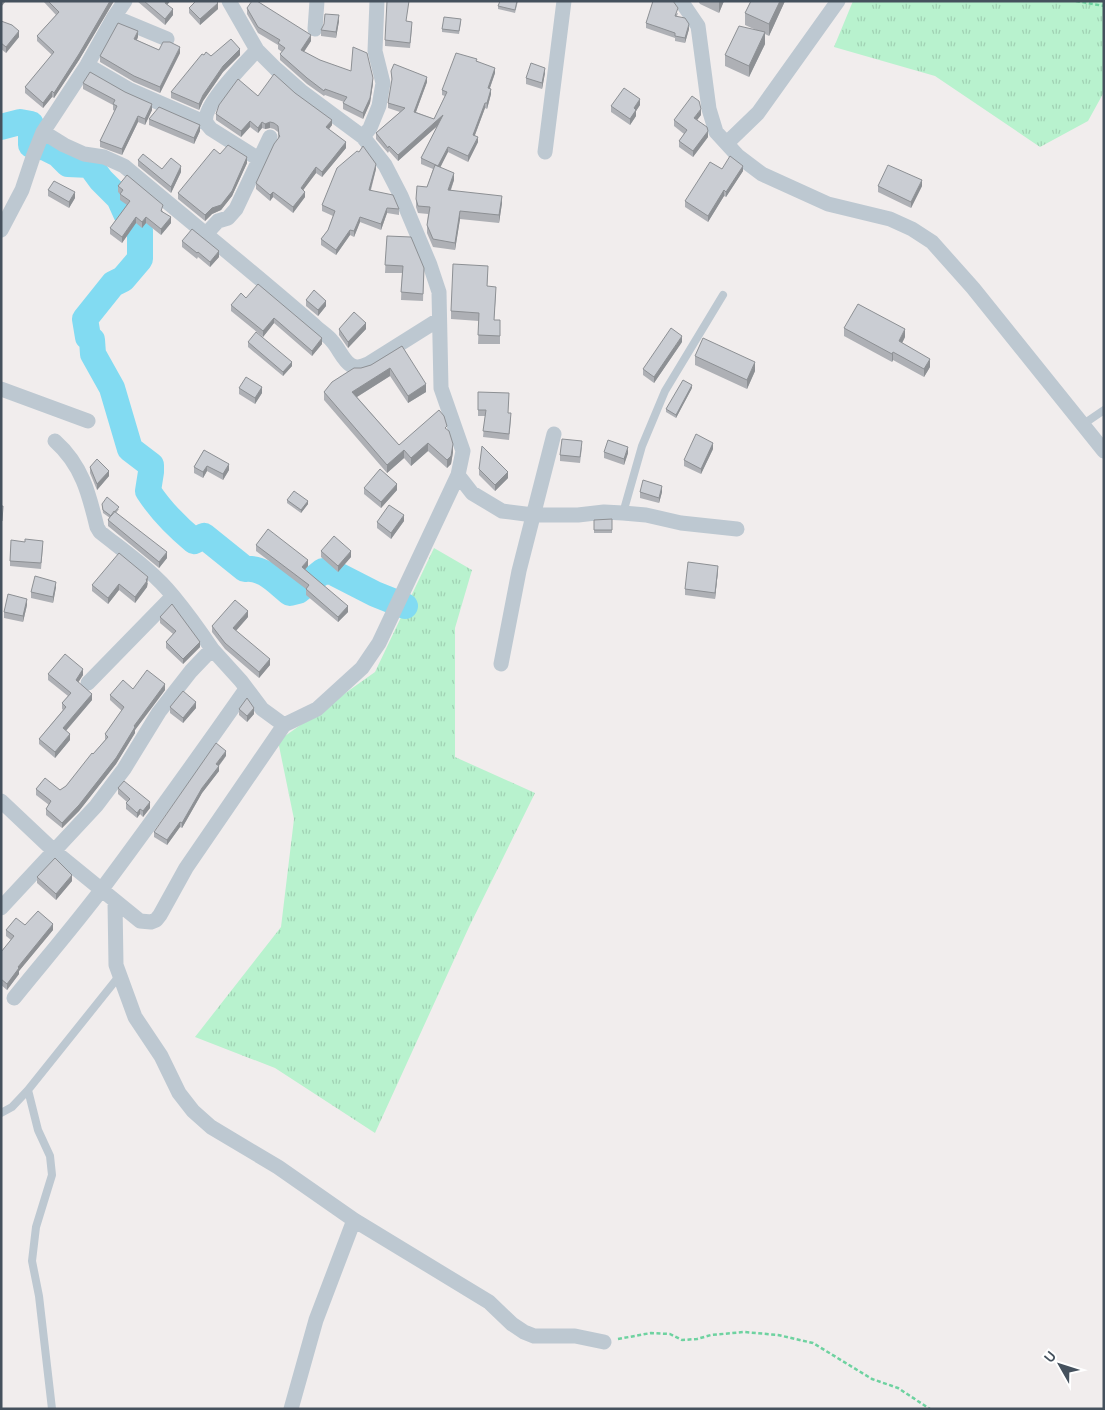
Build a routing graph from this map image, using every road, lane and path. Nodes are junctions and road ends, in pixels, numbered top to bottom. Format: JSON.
{"nodes":[{"id":1,"x":125,"y":1,"type":"edge"},
{"id":2,"x":229,"y":1,"type":"edge"},
{"id":3,"x":317,"y":1,"type":"edge"},
{"id":4,"x":377,"y":1,"type":"edge"},
{"id":5,"x":564,"y":1,"type":"edge"},
{"id":6,"x":681,"y":1,"type":"edge"},
{"id":7,"x":838,"y":1,"type":"edge"},
{"id":8,"x":1076,"y":1,"type":"edge"},
{"id":9,"x":1104,"y":6,"type":"edge"},
{"id":10,"x":114,"y":17,"type":"junction"},
{"id":11,"x":315,"y":29,"type":"dead end"},
{"id":12,"x":167,"y":38,"type":"dead end"},
{"id":13,"x":257,"y":50,"type":"junction"},
{"id":14,"x":87,"y":65,"type":"junction"},
{"id":15,"x":206,"y":123,"type":"junction"},
{"id":16,"x":41,"y":136,"type":"junction"},
{"id":17,"x":270,"y":137,"type":"dead end"},
{"id":18,"x":363,"y":137,"type":"junction"},
{"id":19,"x":727,"y":143,"type":"junction"},
{"id":20,"x":545,"y":152,"type":"dead end"},
{"id":21,"x":260,"y":160,"type":"junction"},
{"id":22,"x":1,"y":230,"type":"edge"},
{"id":23,"x":206,"y":234,"type":"junction"},
{"id":24,"x":723,"y":295,"type":"dead end"},
{"id":25,"x":438,"y":320,"type":"junction"},
{"id":26,"x":1,"y":389,"type":"edge"},
{"id":27,"x":1104,"y":410,"type":"edge"},
{"id":28,"x":88,"y":421,"type":"dead end"},
{"id":29,"x":1082,"y":425,"type":"junction"},
{"id":30,"x":554,"y":434,"type":"dead end"},
{"id":31,"x":55,"y":441,"type":"dead end"},
{"id":32,"x":1104,"y":451,"type":"edge"},
{"id":33,"x":458,"y":475,"type":"junction"},
{"id":34,"x":623,"y":512,"type":"junction"},
{"id":35,"x":533,"y":515,"type":"junction"},
{"id":36,"x":737,"y":528,"type":"dead end"},
{"id":37,"x":173,"y":596,"type":"junction"},
{"id":38,"x":212,"y":649,"type":"junction"},
{"id":39,"x":501,"y":664,"type":"dead end"},
{"id":40,"x":88,"y":683,"type":"dead end"},
{"id":41,"x":246,"y":689,"type":"junction"},
{"id":42,"x":284,"y":725,"type":"junction"},
{"id":43,"x":1,"y":801,"type":"edge"},
{"id":44,"x":54,"y":850,"type":"junction"},
{"id":45,"x":101,"y":890,"type":"junction"},
{"id":46,"x":115,"y":902,"type":"junction"},
{"id":47,"x":1,"y":908,"type":"edge"},
{"id":48,"x":120,"y":974,"type":"junction"},
{"id":49,"x":14,"y":998,"type":"dead end"},
{"id":50,"x":28,"y":1090,"type":"junction"},
{"id":51,"x":1,"y":1113,"type":"edge"},
{"id":52,"x":354,"y":1220,"type":"junction"},
{"id":53,"x":604,"y":1342,"type":"joint"},
{"id":54,"x":52,"y":1409,"type":"edge"},
{"id":55,"x":291,"y":1409,"type":"edge"},
{"id":56,"x":930,"y":1409,"type":"edge"}],
"edges":[{"from":1,"to":10,"type":"street"},
{"from":2,"to":13,"type":"street"},
{"from":3,"to":11,"type":"street"},
{"from":4,"to":18,"type":"street"},
{"from":5,"to":20,"type":"street"},
{"from":6,"to":19,"type":"street"},
{"from":7,"to":19,"type":"street"},
{"from":8,"to":9,"type":"path"},
{"from":10,"to":12,"type":"street"},
{"from":10,"to":14,"type":"street"},
{"from":13,"to":15,"type":"street"},
{"from":13,"to":18,"type":"street"},
{"from":14,"to":15,"type":"street"},
{"from":14,"to":16,"type":"street"},
{"from":15,"to":21,"type":"street"},
{"from":16,"to":22,"type":"street"},
{"from":16,"to":23,"type":"street"},
{"from":17,"to":21,"type":"street"},
{"from":18,"to":25,"type":"street"},
{"from":19,"to":29,"type":"street"},
{"from":21,"to":23,"type":"street"},
{"from":23,"to":25,"type":"street"},
{"from":24,"to":34,"type":"lane"},
{"from":25,"to":33,"type":"street"},
{"from":26,"to":28,"type":"street"},
{"from":27,"to":29,"type":"lane"},
{"from":29,"to":32,"type":"street"},
{"from":30,"to":35,"type":"street"},
{"from":31,"to":37,"type":"street"},
{"from":33,"to":35,"type":"street"},
{"from":33,"to":42,"type":"street"},
{"from":34,"to":35,"type":"street"},
{"from":34,"to":36,"type":"street"},
{"from":35,"to":39,"type":"street"},
{"from":37,"to":38,"type":"street"},
{"from":37,"to":40,"type":"street"},
{"from":38,"to":41,"type":"street"},
{"from":38,"to":44,"type":"street"},
{"from":41,"to":42,"type":"street"},
{"from":41,"to":45,"type":"street"},
{"from":42,"to":46,"type":"street"},
{"from":43,"to":44,"type":"street"},
{"from":44,"to":45,"type":"street"},
{"from":44,"to":47,"type":"street"},
{"from":45,"to":46,"type":"street"},
{"from":45,"to":49,"type":"street"},
{"from":46,"to":48,"type":"street"},
{"from":48,"to":50,"type":"lane"},
{"from":48,"to":52,"type":"street"},
{"from":50,"to":51,"type":"lane"},
{"from":50,"to":54,"type":"lane"},
{"from":52,"to":53,"type":"street"},
{"from":52,"to":55,"type":"street"},
{"from":53,"to":56,"type":"path"}]}
